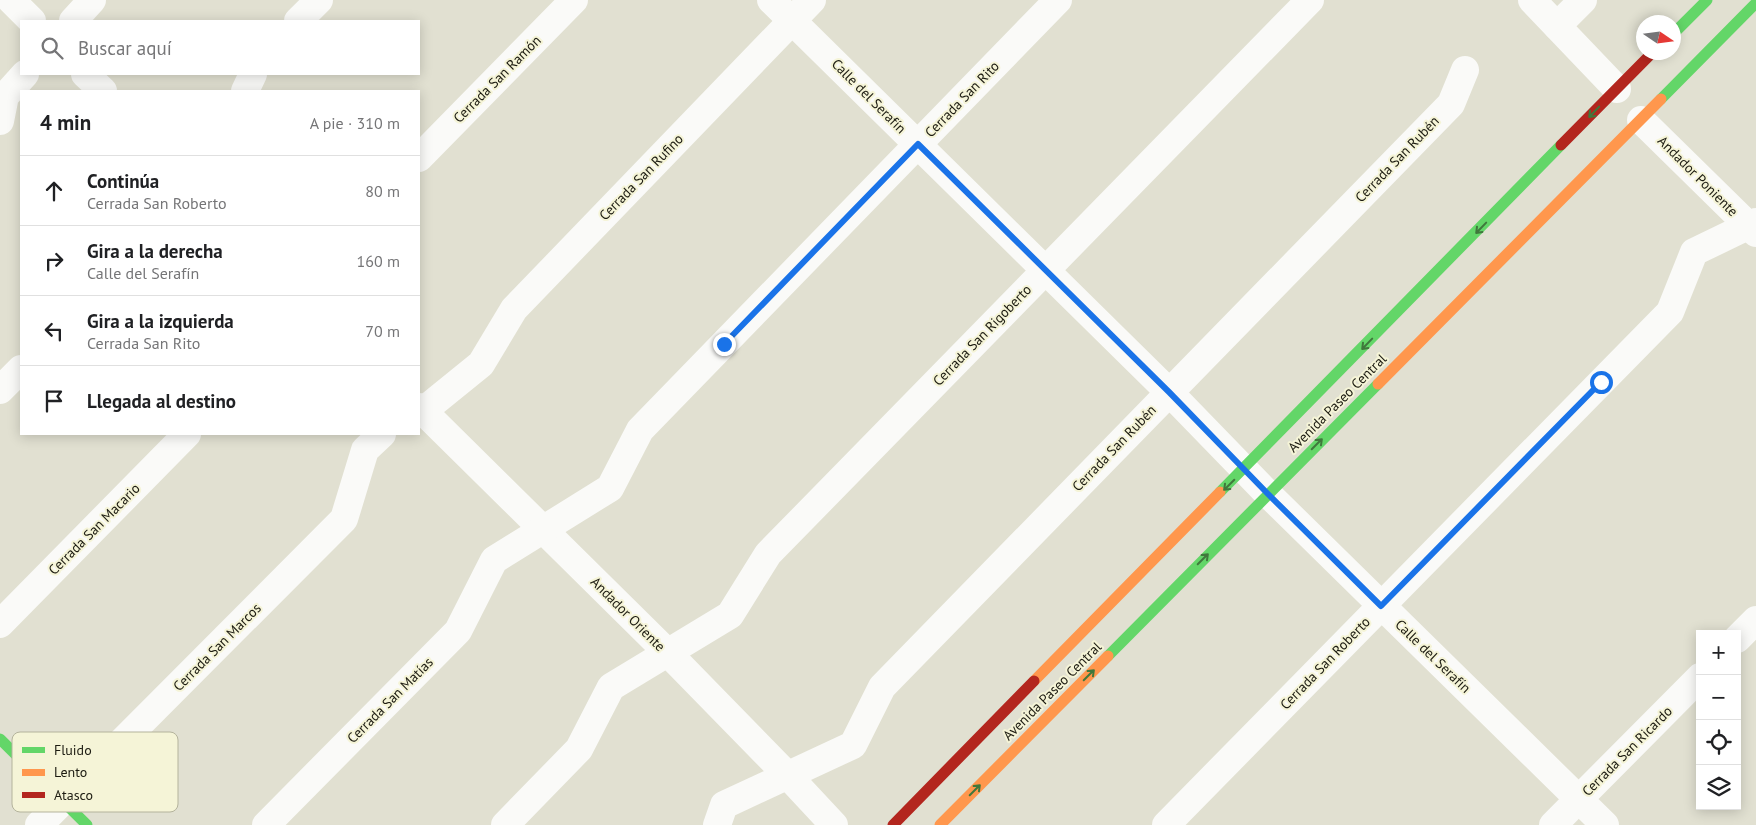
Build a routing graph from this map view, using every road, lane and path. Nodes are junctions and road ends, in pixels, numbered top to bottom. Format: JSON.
{"nodes":[{"id":1,"x":11,"y":0,"type":"edge"},
{"id":2,"x":92,"y":0,"type":"edge"},
{"id":3,"x":319,"y":0,"type":"edge"},
{"id":4,"x":574,"y":0,"type":"edge"},
{"id":5,"x":771,"y":0,"type":"edge"},
{"id":6,"x":812,"y":0,"type":"edge"},
{"id":7,"x":1058,"y":0,"type":"edge"},
{"id":8,"x":1310,"y":0,"type":"edge"},
{"id":9,"x":1532,"y":0,"type":"edge"},
{"id":10,"x":1583,"y":0,"type":"edge"},
{"id":11,"x":1707,"y":0,"type":"edge"},
{"id":12,"x":1756,"y":3,"type":"edge"},
{"id":13,"x":31,"y":20,"type":"edge"},
{"id":14,"x":74,"y":20,"type":"edge"},
{"id":15,"x":299,"y":20,"type":"edge"},
{"id":16,"x":792,"y":21,"type":"junction"},
{"id":17,"x":1556,"y":26,"type":"junction"},
{"id":18,"x":1681,"y":26,"type":"edge"},
{"id":19,"x":1645,"y":60,"type":"edge"},
{"id":20,"x":1465,"y":70,"type":"dead end"},
{"id":21,"x":24,"y":75,"type":"edge"},
{"id":22,"x":86,"y":75,"type":"edge"},
{"id":23,"x":253,"y":75,"type":"edge"},
{"id":24,"x":1617,"y":89,"type":"junction"},
{"id":25,"x":102,"y":90,"type":"edge"},
{"id":26,"x":245,"y":90,"type":"edge"},
{"id":27,"x":2,"y":108,"type":"edge"},
{"id":28,"x":1640,"y":120,"type":"junction"},
{"id":29,"x":918,"y":144,"type":"junction"},
{"id":30,"x":420,"y":157,"type":"edge"},
{"id":31,"x":1754,"y":227,"type":"edge"},
{"id":32,"x":1046,"y":270,"type":"junction"},
{"id":33,"x":20,"y":370,"type":"edge"},
{"id":34,"x":0,"y":390,"type":"edge"},
{"id":35,"x":1169,"y":392,"type":"junction"},
{"id":36,"x":421,"y":409,"type":"edge"},
{"id":37,"x":186,"y":435,"type":"edge"},
{"id":38,"x":374,"y":442,"type":"edge"},
{"id":39,"x":1245,"y":469,"type":"junction"},
{"id":40,"x":1268,"y":494,"type":"junction"},
{"id":41,"x":544,"y":530,"type":"junction"},
{"id":42,"x":1381,"y":606,"type":"junction"},
{"id":43,"x":1756,"y":620,"type":"edge"},
{"id":44,"x":0,"y":624,"type":"edge"},
{"id":45,"x":1741,"y":635,"type":"edge"},
{"id":46,"x":667,"y":652,"type":"junction"},
{"id":47,"x":1696,"y":681,"type":"edge"},
{"id":48,"x":132,"y":732,"type":"edge"},
{"id":49,"x":0,"y":739,"type":"edge"},
{"id":50,"x":12,"y":751,"type":"edge"},
{"id":51,"x":787,"y":774,"type":"junction"},
{"id":52,"x":1579,"y":799,"type":"junction"},
{"id":53,"x":52,"y":812,"type":"edge"},
{"id":54,"x":74,"y":812,"type":"edge"},
{"id":55,"x":720,"y":815,"type":"edge"},
{"id":56,"x":39,"y":825,"type":"edge"},
{"id":57,"x":87,"y":825,"type":"edge"},
{"id":58,"x":266,"y":825,"type":"edge"},
{"id":59,"x":505,"y":825,"type":"edge"},
{"id":60,"x":834,"y":825,"type":"edge"},
{"id":61,"x":893,"y":825,"type":"edge"},
{"id":62,"x":940,"y":825,"type":"edge"},
{"id":63,"x":1166,"y":825,"type":"edge"},
{"id":64,"x":1554,"y":825,"type":"edge"},
{"id":65,"x":1605,"y":825,"type":"edge"}],
"edges":[{"from":1,"to":13,"type":"street"},
{"from":2,"to":14,"type":"street"},
{"from":3,"to":15,"type":"street"},
{"from":4,"to":30,"type":"street","name":"Cerrada San Ramón"},
{"from":5,"to":16,"type":"street","name":"Calle del Serafín"},
{"from":6,"to":16,"type":"street","name":"Cerrada San Rufino"},
{"from":7,"to":29,"type":"street","name":"Cerrada San Rito"},
{"from":8,"to":32,"type":"street","name":"Cerrada San Rigoberto"},
{"from":9,"to":17,"type":"street"},
{"from":10,"to":17,"type":"street"},
{"from":11,"to":18,"type":"street"},
{"from":12,"to":28,"type":"street","name":"Avenida Paseo Central"},
{"from":16,"to":29,"type":"street","name":"Calle del Serafín"},
{"from":16,"to":36,"type":"street","name":"Cerrada San Rufino"},
{"from":17,"to":24,"type":"street"},
{"from":19,"to":24,"type":"street","name":"Avenida Paseo Central"},
{"from":20,"to":35,"type":"street","name":"Cerrada San Rubén"},
{"from":21,"to":27,"type":"street"},
{"from":22,"to":25,"type":"street"},
{"from":23,"to":26,"type":"street"},
{"from":24,"to":39,"type":"street","name":"Avenida Paseo Central","one_way":true},
{"from":28,"to":31,"type":"street","name":"Andador Poniente"},
{"from":40,"to":28,"type":"street","name":"Avenida Paseo Central","one_way":true},
{"from":29,"to":32,"type":"street","name":"Calle del Serafín"},
{"from":29,"to":41,"type":"street","name":"Cerrada San Rito"},
{"from":31,"to":42,"type":"street","name":"Cerrada San Roberto"},
{"from":32,"to":35,"type":"street","name":"Calle del Serafín"},
{"from":32,"to":46,"type":"street","name":"Cerrada San Rigoberto"},
{"from":33,"to":34,"type":"street"},
{"from":35,"to":39,"type":"street","name":"Calle del Serafín"},
{"from":35,"to":51,"type":"street","name":"Cerrada San Rubén"},
{"from":36,"to":41,"type":"street","name":"Andador Oriente"},
{"from":37,"to":44,"type":"street","name":"Cerrada San Macario"},
{"from":38,"to":48,"type":"street","name":"Cerrada San Marcos"},
{"from":39,"to":40,"type":"street","name":"Calle del Serafín"},
{"from":39,"to":61,"type":"street","name":"Avenida Paseo Central","one_way":true},
{"from":40,"to":42,"type":"street","name":"Calle del Serafín"},
{"from":62,"to":40,"type":"street","name":"Avenida Paseo Central","one_way":true},
{"from":41,"to":46,"type":"street","name":"Andador Oriente"},
{"from":41,"to":58,"type":"street","name":"Cerrada San Matías"},
{"from":42,"to":52,"type":"street","name":"Calle del Serafín"},
{"from":42,"to":63,"type":"street","name":"Cerrada San Roberto"},
{"from":43,"to":45,"type":"street"},
{"from":46,"to":51,"type":"street","name":"Andador Oriente"},
{"from":46,"to":59,"type":"street"},
{"from":47,"to":52,"type":"street","name":"Cerrada San Ricardo"},
{"from":49,"to":50,"type":"street"},
{"from":51,"to":55,"type":"street"},
{"from":51,"to":60,"type":"street","name":"Andador Oriente"},
{"from":52,"to":64,"type":"street","name":"Cerrada San Ricardo"},
{"from":52,"to":65,"type":"street","name":"Calle del Serafín"},
{"from":53,"to":56,"type":"street","name":"Cerrada San Marcos"},
{"from":54,"to":57,"type":"street"}]}
